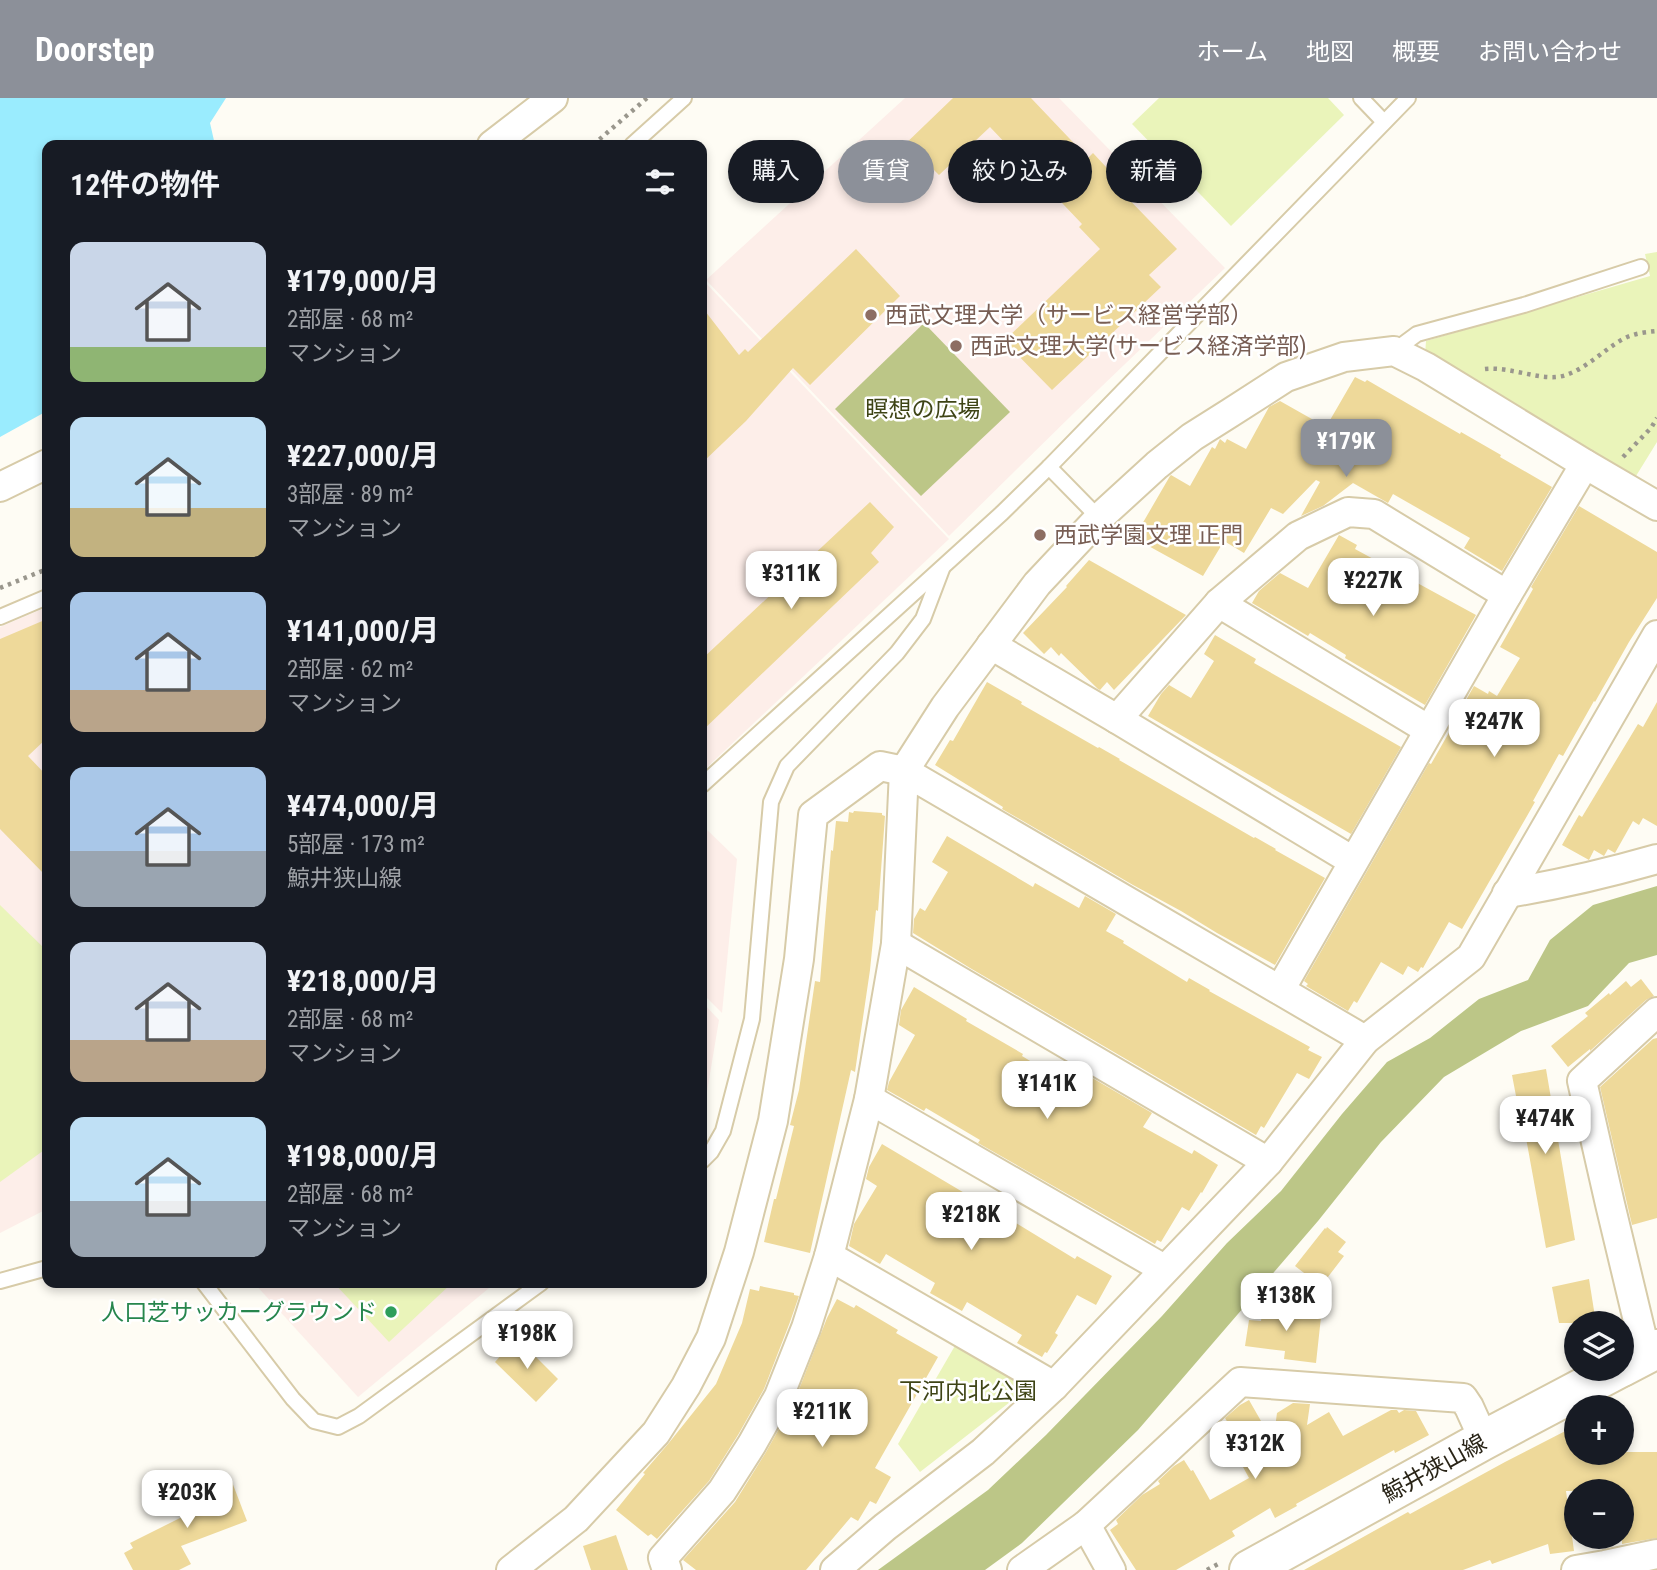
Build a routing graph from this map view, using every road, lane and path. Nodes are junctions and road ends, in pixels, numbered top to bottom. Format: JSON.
{"nodes":[{"id":1,"x":553,"y":98,"type":"edge"},
{"id":2,"x":647,"y":98,"type":"edge"},
{"id":3,"x":684,"y":98,"type":"edge"},
{"id":4,"x":1361,"y":98,"type":"edge"},
{"id":5,"x":1408,"y":98,"type":"edge"},
{"id":6,"x":1384,"y":121,"type":"junction"},
{"id":7,"x":498,"y":140,"type":"edge"},
{"id":8,"x":599,"y":140,"type":"edge"},
{"id":9,"x":638,"y":140,"type":"edge"},
{"id":10,"x":1641,"y":267,"type":"dead end"},
{"id":11,"x":1657,"y":331,"type":"edge"},
{"id":12,"x":1394,"y":351,"type":"junction"},
{"id":13,"x":1465,"y":390,"type":"junction"},
{"id":14,"x":1657,"y":418,"type":"edge"},
{"id":15,"x":42,"y":466,"type":"edge"},
{"id":16,"x":1049,"y":467,"type":"junction"},
{"id":17,"x":1595,"y":470,"type":"junction"},
{"id":18,"x":0,"y":487,"type":"edge"},
{"id":19,"x":1657,"y":506,"type":"edge"},
{"id":20,"x":1002,"y":513,"type":"junction"},
{"id":21,"x":1099,"y":518,"type":"junction"},
{"id":22,"x":42,"y":571,"type":"edge"},
{"id":23,"x":0,"y":588,"type":"edge"},
{"id":24,"x":1507,"y":595,"type":"junction"},
{"id":25,"x":42,"y":599,"type":"edge"},
{"id":26,"x":1219,"y":603,"type":"junction"},
{"id":27,"x":0,"y":617,"type":"edge"},
{"id":28,"x":1657,"y":635,"type":"edge"},
{"id":29,"x":990,"y":645,"type":"junction"},
{"id":30,"x":1647,"y":675,"type":"edge"},
{"id":31,"x":1117,"y":719,"type":"junction"},
{"id":32,"x":1429,"y":730,"type":"junction"},
{"id":33,"x":904,"y":771,"type":"junction"},
{"id":34,"x":707,"y":780,"type":"edge"},
{"id":35,"x":1657,"y":859,"type":"edge"},
{"id":36,"x":1353,"y":861,"type":"junction"},
{"id":37,"x":1507,"y":893,"type":"junction"},
{"id":38,"x":896,"y":944,"type":"junction"},
{"id":39,"x":1280,"y":990,"type":"junction"},
{"id":40,"x":1657,"y":1012,"type":"edge"},
{"id":41,"x":1365,"y":1040,"type":"junction"},
{"id":42,"x":869,"y":1099,"type":"junction"},
{"id":43,"x":707,"y":1156,"type":"edge"},
{"id":44,"x":1268,"y":1162,"type":"junction"},
{"id":45,"x":830,"y":1256,"type":"junction"},
{"id":46,"x":42,"y":1269,"type":"edge"},
{"id":47,"x":1164,"y":1269,"type":"junction"},
{"id":48,"x":0,"y":1281,"type":"edge"},
{"id":49,"x":208,"y":1288,"type":"edge"},
{"id":50,"x":534,"y":1288,"type":"edge"},
{"id":51,"x":1636,"y":1360,"type":"edge"},
{"id":52,"x":1055,"y":1385,"type":"junction"},
{"id":53,"x":1484,"y":1440,"type":"junction"},
{"id":54,"x":1086,"y":1525,"type":"junction"},
{"id":55,"x":1657,"y":1553,"type":"edge"},
{"id":56,"x":511,"y":1570,"type":"edge"},
{"id":57,"x":667,"y":1570,"type":"edge"},
{"id":58,"x":835,"y":1570,"type":"edge"},
{"id":59,"x":1022,"y":1570,"type":"edge"},
{"id":60,"x":1111,"y":1570,"type":"edge"},
{"id":61,"x":1249,"y":1570,"type":"edge"},
{"id":62,"x":1576,"y":1570,"type":"edge"}],
"edges":[{"from":1,"to":7,"type":"street"},
{"from":2,"to":8,"type":"path"},
{"from":3,"to":9,"type":"lane"},
{"from":4,"to":6,"type":"lane"},
{"from":5,"to":6,"type":"lane"},
{"from":6,"to":16,"type":"lane"},
{"from":10,"to":12,"type":"lane"},
{"from":11,"to":13,"type":"path"},
{"from":12,"to":13,"type":"street"},
{"from":12,"to":21,"type":"street"},
{"from":13,"to":17,"type":"street"},
{"from":14,"to":17,"type":"path"},
{"from":15,"to":18,"type":"street"},
{"from":16,"to":20,"type":"lane"},
{"from":16,"to":21,"type":"lane"},
{"from":17,"to":19,"type":"street"},
{"from":17,"to":24,"type":"street"},
{"from":20,"to":34,"type":"lane"},
{"from":20,"to":43,"type":"lane"},
{"from":21,"to":29,"type":"street"},
{"from":22,"to":23,"type":"path"},
{"from":24,"to":26,"type":"street"},
{"from":24,"to":32,"type":"street"},
{"from":25,"to":27,"type":"lane"},
{"from":26,"to":31,"type":"street"},
{"from":26,"to":32,"type":"street"},
{"from":28,"to":30,"type":"street"},
{"from":29,"to":31,"type":"street"},
{"from":29,"to":33,"type":"street"},
{"from":30,"to":37,"type":"street"},
{"from":31,"to":36,"type":"street"},
{"from":32,"to":36,"type":"street"},
{"from":33,"to":38,"type":"street"},
{"from":33,"to":39,"type":"street"},
{"from":33,"to":56,"type":"street"},
{"from":35,"to":37,"type":"street"},
{"from":36,"to":39,"type":"street"},
{"from":37,"to":41,"type":"street"},
{"from":38,"to":42,"type":"street"},
{"from":38,"to":44,"type":"street"},
{"from":39,"to":41,"type":"street"},
{"from":40,"to":51,"type":"street"},
{"from":41,"to":44,"type":"street"},
{"from":42,"to":45,"type":"street"},
{"from":42,"to":47,"type":"street"},
{"from":44,"to":47,"type":"street"},
{"from":45,"to":52,"type":"street"},
{"from":45,"to":57,"type":"street"},
{"from":46,"to":48,"type":"lane"},
{"from":47,"to":52,"type":"street"},
{"from":49,"to":50,"type":"lane"},
{"from":51,"to":53,"type":"main road","name":"鯨井狭山線"},
{"from":52,"to":58,"type":"street"},
{"from":53,"to":54,"type":"street"},
{"from":53,"to":61,"type":"main road","name":"鯨井狭山線"},
{"from":54,"to":59,"type":"street"},
{"from":54,"to":60,"type":"street"},
{"from":55,"to":62,"type":"street"}]}
